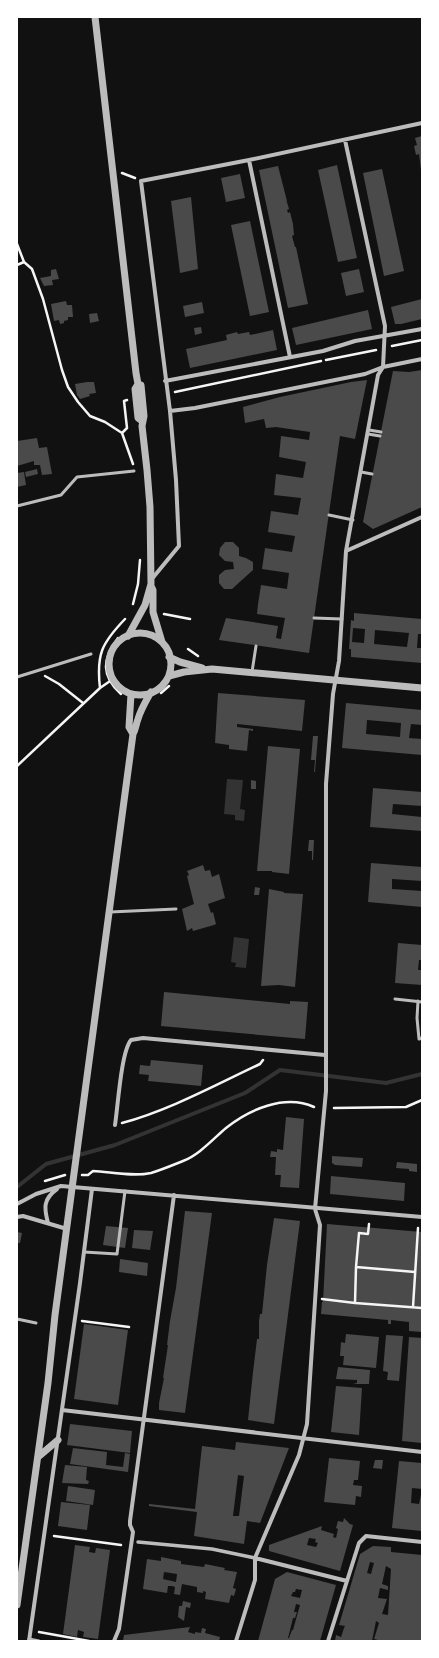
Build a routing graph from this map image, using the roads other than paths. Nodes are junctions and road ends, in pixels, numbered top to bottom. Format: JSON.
{"nodes":[{"id":1,"x":95,"y":17,"type":"edge"},
{"id":2,"x":422,"y":123,"type":"edge"},
{"id":3,"x":345,"y":140,"type":"junction"},
{"id":4,"x":250,"y":160,"type":"junction"},
{"id":5,"x":422,"y":329,"type":"edge"},
{"id":6,"x":383,"y":337,"type":"junction"},
{"id":7,"x":290,"y":358,"type":"junction"},
{"id":8,"x":422,"y":359,"type":"edge"},
{"id":9,"x":383,"y":367,"type":"junction"},
{"id":10,"x":165,"y":381,"type":"junction"},
{"id":11,"x":138,"y":384,"type":"junction"},
{"id":12,"x":170,"y":411,"type":"junction"},
{"id":13,"x":142,"y":421,"type":"junction"},
{"id":14,"x":368,"y":432,"type":"junction"},
{"id":15,"x":380,"y":434,"type":"dead end"},
{"id":16,"x":134,"y":471,"type":"road end"},
{"id":17,"x":361,"y":472,"type":"junction"},
{"id":18,"x":372,"y":474,"type":"dead end"},
{"id":19,"x":17,"y":506,"type":"edge"},
{"id":20,"x":329,"y":515,"type":"dead end"},
{"id":21,"x":422,"y":517,"type":"edge"},
{"id":22,"x":353,"y":520,"type":"junction"},
{"id":23,"x":346,"y":551,"type":"junction"},
{"id":24,"x":151,"y":583,"type":"junction"},
{"id":25,"x":314,"y":618,"type":"dead end"},
{"id":26,"x":342,"y":619,"type":"junction"},
{"id":27,"x":125,"y":635,"type":"junction"},
{"id":28,"x":162,"y":642,"type":"junction"},
{"id":29,"x":256,"y":646,"type":"dead end"},
{"id":30,"x":91,"y":654,"type":"dead end"},
{"id":31,"x":169,"y":656,"type":"junction"},
{"id":32,"x":208,"y":670,"type":"junction"},
{"id":33,"x":252,"y":673,"type":"junction"},
{"id":34,"x":169,"y":676,"type":"junction"},
{"id":35,"x":17,"y":677,"type":"edge"},
{"id":36,"x":335,"y":680,"type":"junction"},
{"id":37,"x":422,"y":688,"type":"edge"},
{"id":38,"x":151,"y":692,"type":"junction"},
{"id":39,"x":131,"y":694,"type":"junction"},
{"id":40,"x":133,"y":734,"type":"junction"},
{"id":41,"x":176,"y":909,"type":"dead end"},
{"id":42,"x":110,"y":912,"type":"junction"},
{"id":43,"x":395,"y":999,"type":"dead end"},
{"id":44,"x":418,"y":1001,"type":"junction"},
{"id":45,"x":422,"y":1002,"type":"edge"},
{"id":46,"x":422,"y":1038,"type":"edge"},
{"id":47,"x":325,"y":1055,"type":"junction"},
{"id":48,"x":115,"y":1125,"type":"road end"},
{"id":49,"x":61,"y":1186,"type":"junction"},
{"id":50,"x":73,"y":1187,"type":"junction"},
{"id":51,"x":92,"y":1189,"type":"junction"},
{"id":52,"x":125,"y":1191,"type":"junction"},
{"id":53,"x":174,"y":1195,"type":"junction"},
{"id":54,"x":17,"y":1204,"type":"edge"},
{"id":55,"x":315,"y":1209,"type":"junction"},
{"id":56,"x":17,"y":1217,"type":"edge"},
{"id":57,"x":422,"y":1217,"type":"edge"},
{"id":58,"x":48,"y":1223,"type":"junction"},
{"id":59,"x":67,"y":1229,"type":"junction"},
{"id":60,"x":84,"y":1252,"type":"junction"},
{"id":61,"x":17,"y":1319,"type":"edge"},
{"id":62,"x":36,"y":1323,"type":"dead end"},
{"id":63,"x":62,"y":1410,"type":"junction"},
{"id":64,"x":144,"y":1420,"type":"junction"},
{"id":65,"x":304,"y":1438,"type":"junction"},
{"id":66,"x":58,"y":1440,"type":"junction"},
{"id":67,"x":422,"y":1452,"type":"edge"},
{"id":68,"x":38,"y":1458,"type":"junction"},
{"id":69,"x":138,"y":1542,"type":"dead end"},
{"id":70,"x":422,"y":1542,"type":"edge"},
{"id":71,"x":256,"y":1558,"type":"junction"},
{"id":72,"x":347,"y":1581,"type":"junction"},
{"id":73,"x":17,"y":1605,"type":"edge"},
{"id":74,"x":29,"y":1640,"type":"edge"},
{"id":75,"x":39,"y":1641,"type":"edge"},
{"id":76,"x":114,"y":1641,"type":"edge"},
{"id":77,"x":236,"y":1641,"type":"edge"},
{"id":78,"x":328,"y":1641,"type":"edge"}],
"edges":[{"from":1,"to":11,"type":"street"},
{"from":2,"to":3,"type":"street"},
{"from":3,"to":4,"type":"street"},
{"from":3,"to":6,"type":"street"},
{"from":4,"to":7,"type":"street"},
{"from":4,"to":10,"type":"street"},
{"from":5,"to":6,"type":"street"},
{"from":6,"to":7,"type":"street"},
{"from":6,"to":9,"type":"street"},
{"from":7,"to":10,"type":"street"},
{"from":8,"to":9,"type":"street"},
{"from":9,"to":12,"type":"street"},
{"from":9,"to":14,"type":"street"},
{"from":10,"to":12,"type":"street"},
{"from":11,"to":13,"type":"street"},
{"from":11,"to":13,"type":"street"},
{"from":12,"to":24,"type":"street"},
{"from":13,"to":24,"type":"street"},
{"from":14,"to":15,"type":"lane"},
{"from":14,"to":17,"type":"street"},
{"from":16,"to":19,"type":"lane"},
{"from":17,"to":18,"type":"lane"},
{"from":17,"to":22,"type":"street"},
{"from":20,"to":22,"type":"lane"},
{"from":21,"to":23,"type":"street"},
{"from":22,"to":23,"type":"street"},
{"from":23,"to":26,"type":"street"},
{"from":24,"to":27,"type":"street"},
{"from":24,"to":28,"type":"street"},
{"from":25,"to":26,"type":"lane"},
{"from":26,"to":36,"type":"street"},
{"from":27,"to":28,"type":"street"},
{"from":27,"to":39,"type":"street"},
{"from":28,"to":31,"type":"street"},
{"from":29,"to":33,"type":"lane"},
{"from":30,"to":35,"type":"lane"},
{"from":31,"to":32,"type":"street"},
{"from":31,"to":34,"type":"street"},
{"from":32,"to":33,"type":"street"},
{"from":32,"to":34,"type":"street"},
{"from":33,"to":36,"type":"street"},
{"from":34,"to":38,"type":"street"},
{"from":36,"to":37,"type":"street"},
{"from":36,"to":47,"type":"street"},
{"from":38,"to":39,"type":"street"},
{"from":38,"to":40,"type":"street"},
{"from":39,"to":40,"type":"street"},
{"from":40,"to":42,"type":"street"},
{"from":41,"to":42,"type":"lane"},
{"from":42,"to":50,"type":"street"},
{"from":43,"to":44,"type":"lane"},
{"from":44,"to":45,"type":"lane"},
{"from":44,"to":46,"type":"lane"},
{"from":47,"to":48,"type":"street"},
{"from":47,"to":55,"type":"street"},
{"from":49,"to":50,"type":"street"},
{"from":49,"to":54,"type":"street"},
{"from":49,"to":58,"type":"street"},
{"from":50,"to":51,"type":"street"},
{"from":50,"to":59,"type":"street"},
{"from":51,"to":52,"type":"street"},
{"from":51,"to":60,"type":"street"},
{"from":52,"to":53,"type":"street"},
{"from":52,"to":60,"type":"lane"},
{"from":53,"to":55,"type":"street"},
{"from":53,"to":64,"type":"street"},
{"from":55,"to":57,"type":"street"},
{"from":55,"to":65,"type":"street"},
{"from":56,"to":58,"type":"street"},
{"from":58,"to":59,"type":"street"},
{"from":59,"to":68,"type":"street"},
{"from":60,"to":63,"type":"street"},
{"from":61,"to":62,"type":"lane"},
{"from":63,"to":64,"type":"street"},
{"from":63,"to":66,"type":"street"},
{"from":64,"to":65,"type":"street"},
{"from":64,"to":76,"type":"street"},
{"from":65,"to":67,"type":"street"},
{"from":65,"to":71,"type":"street"},
{"from":66,"to":68,"type":"street"},
{"from":66,"to":74,"type":"street"},
{"from":68,"to":73,"type":"street"},
{"from":69,"to":71,"type":"street"},
{"from":70,"to":72,"type":"street"},
{"from":71,"to":72,"type":"street"},
{"from":71,"to":77,"type":"street"},
{"from":72,"to":78,"type":"street"},
{"from":74,"to":75,"type":"lane"}]}
